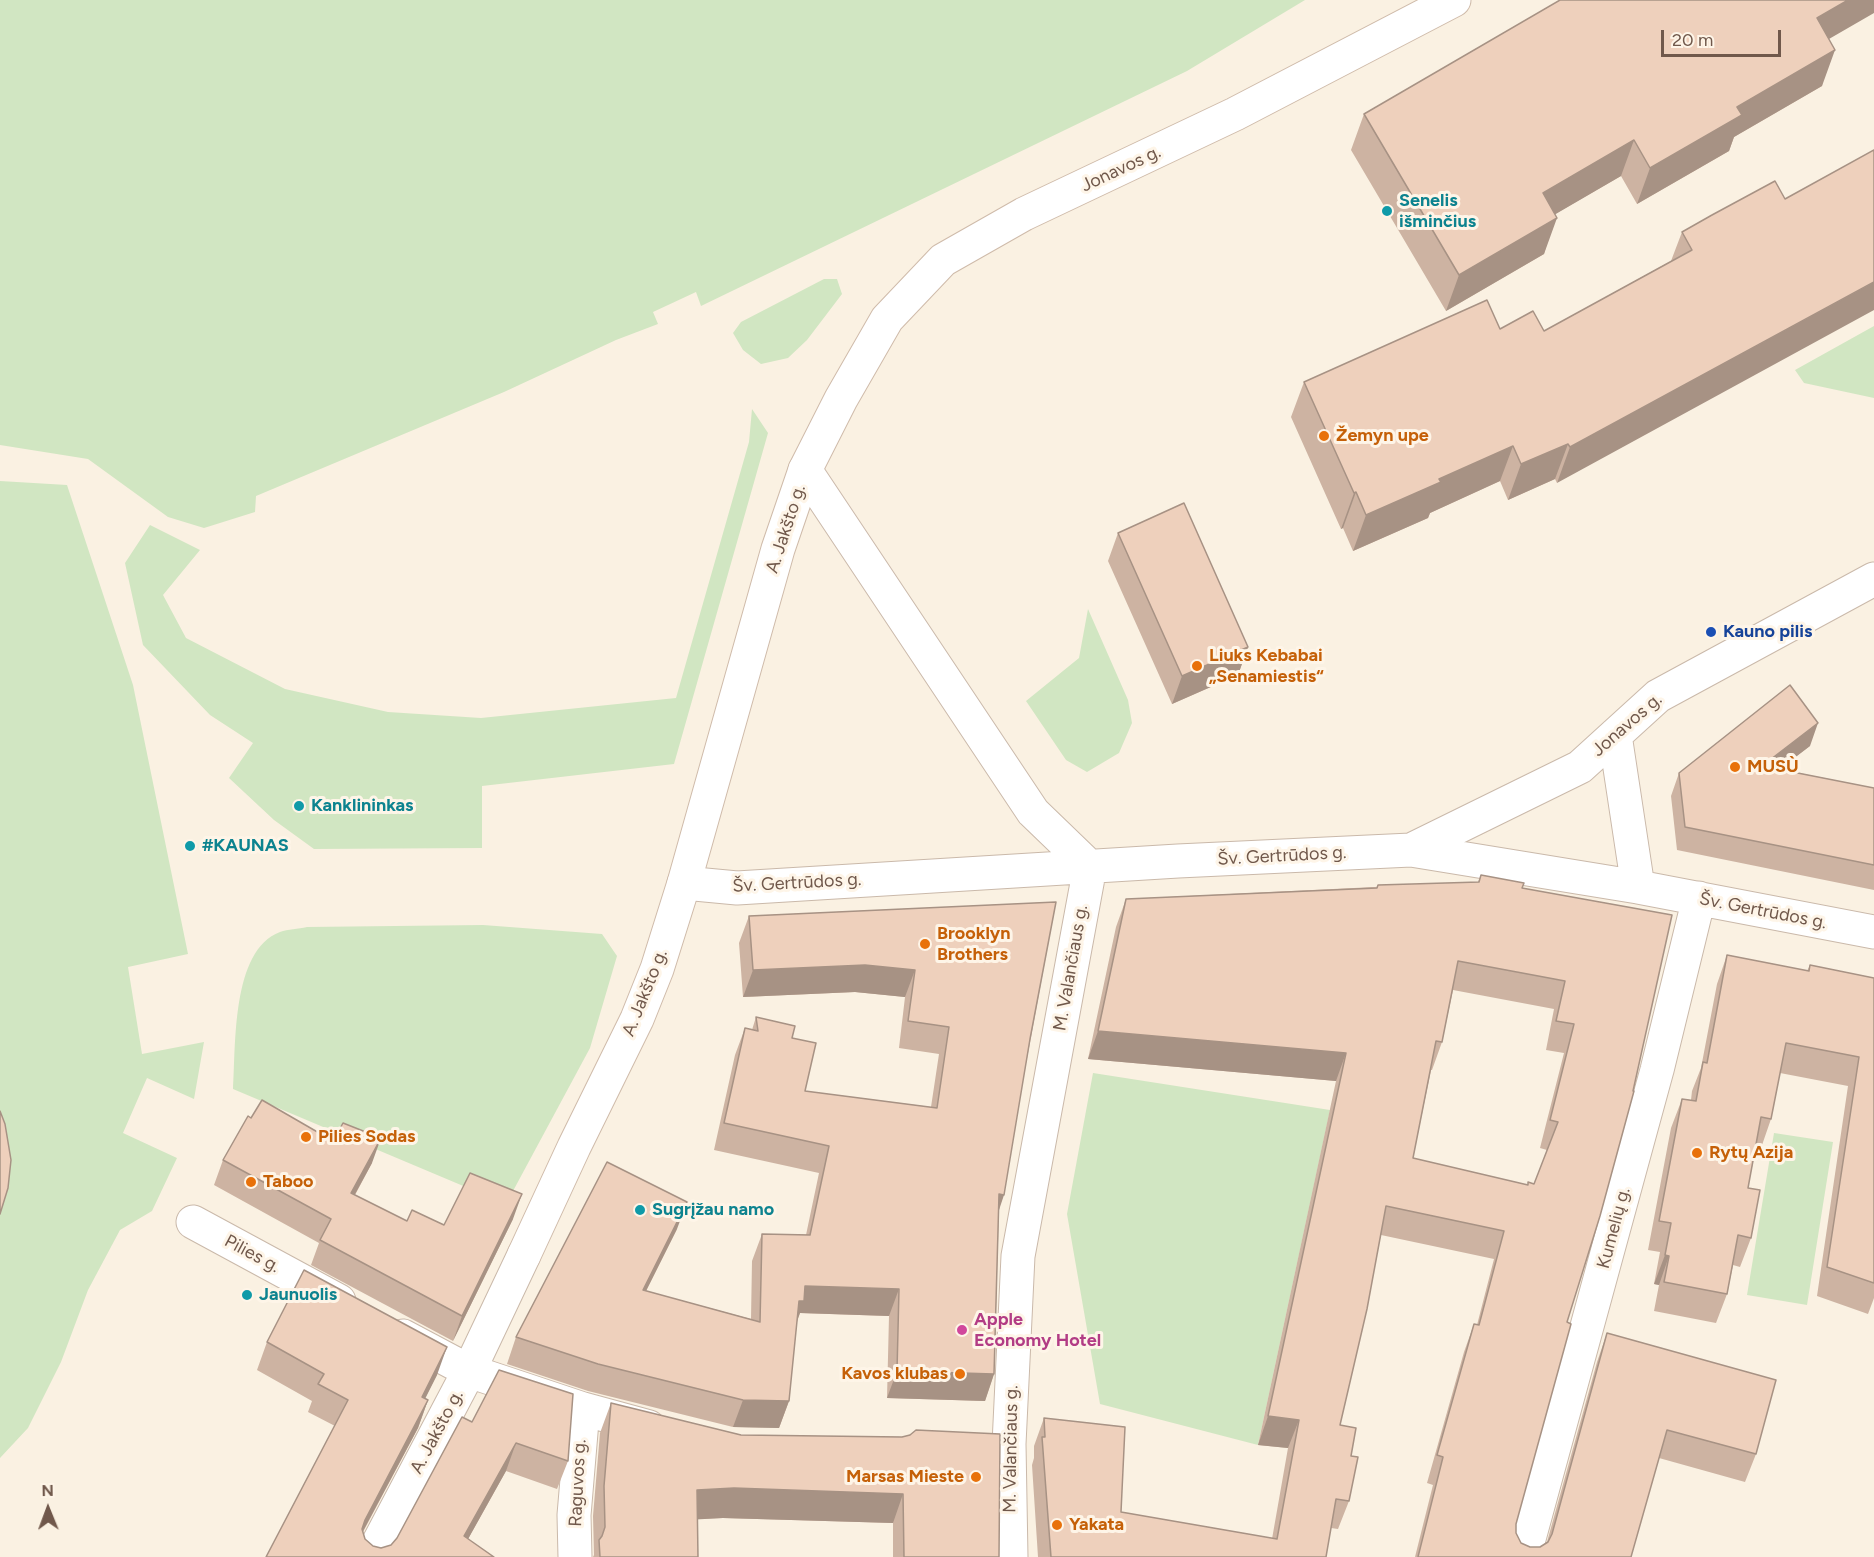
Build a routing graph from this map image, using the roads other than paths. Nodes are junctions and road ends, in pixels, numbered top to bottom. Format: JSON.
{"nodes":[{"id":1,"x":1454,"y":0,"type":"edge"},
{"id":2,"x":841,"y":399,"type":"joint"},
{"id":3,"x":805,"y":470,"type":"junction"},
{"id":4,"x":1874,"y":579,"type":"edge"},
{"id":5,"x":1615,"y":735,"type":"junction"},
{"id":6,"x":1411,"y":850,"type":"junction"},
{"id":7,"x":1090,"y":867,"type":"junction"},
{"id":8,"x":684,"y":883,"type":"junction"},
{"id":9,"x":1638,"y":887,"type":"junction"},
{"id":10,"x":1699,"y":898,"type":"junction"},
{"id":11,"x":1874,"y":933,"type":"edge"},
{"id":12,"x":193,"y":1222,"type":"dead end"},
{"id":13,"x":469,"y":1371,"type":"junction"},
{"id":14,"x":583,"y":1410,"type":"junction"},
{"id":15,"x":675,"y":1433,"type":"edge"},
{"id":16,"x":371,"y":1557,"type":"edge"},
{"id":17,"x":575,"y":1557,"type":"edge"},
{"id":18,"x":1011,"y":1557,"type":"edge"},
{"id":19,"x":1524,"y":1557,"type":"edge"}],
"edges":[{"from":1,"to":2,"type":"street","name":"Jonavos g."},
{"from":2,"to":3,"type":"street","name":"A. Jakšto g."},
{"from":3,"to":7,"type":"street"},
{"from":3,"to":8,"type":"street","name":"A. Jakšto g."},
{"from":4,"to":5,"type":"street","name":"Jonavos g."},
{"from":5,"to":6,"type":"street","name":"Jonavos g."},
{"from":5,"to":9,"type":"street"},
{"from":6,"to":7,"type":"street","name":"Šv. Gertrūdos g."},
{"from":6,"to":9,"type":"street","name":"Šv. Gertrūdos g."},
{"from":7,"to":8,"type":"street","name":"Šv. Gertrūdos g."},
{"from":7,"to":18,"type":"street","name":"M. Valančiaus g."},
{"from":8,"to":13,"type":"street","name":"A. Jakšto g."},
{"from":9,"to":10,"type":"street","name":"Šv. Gertrūdos g."},
{"from":10,"to":11,"type":"street","name":"Šv. Gertrūdos g."},
{"from":10,"to":19,"type":"street","name":"Kumelių g."},
{"from":12,"to":13,"type":"street","name":"Pilies g."},
{"from":13,"to":14,"type":"street","name":"Pilies g."},
{"from":13,"to":16,"type":"street","name":"A. Jakšto g."},
{"from":14,"to":15,"type":"street","name":"Pilies g."},
{"from":14,"to":17,"type":"street","name":"Raguvos g."}]}
